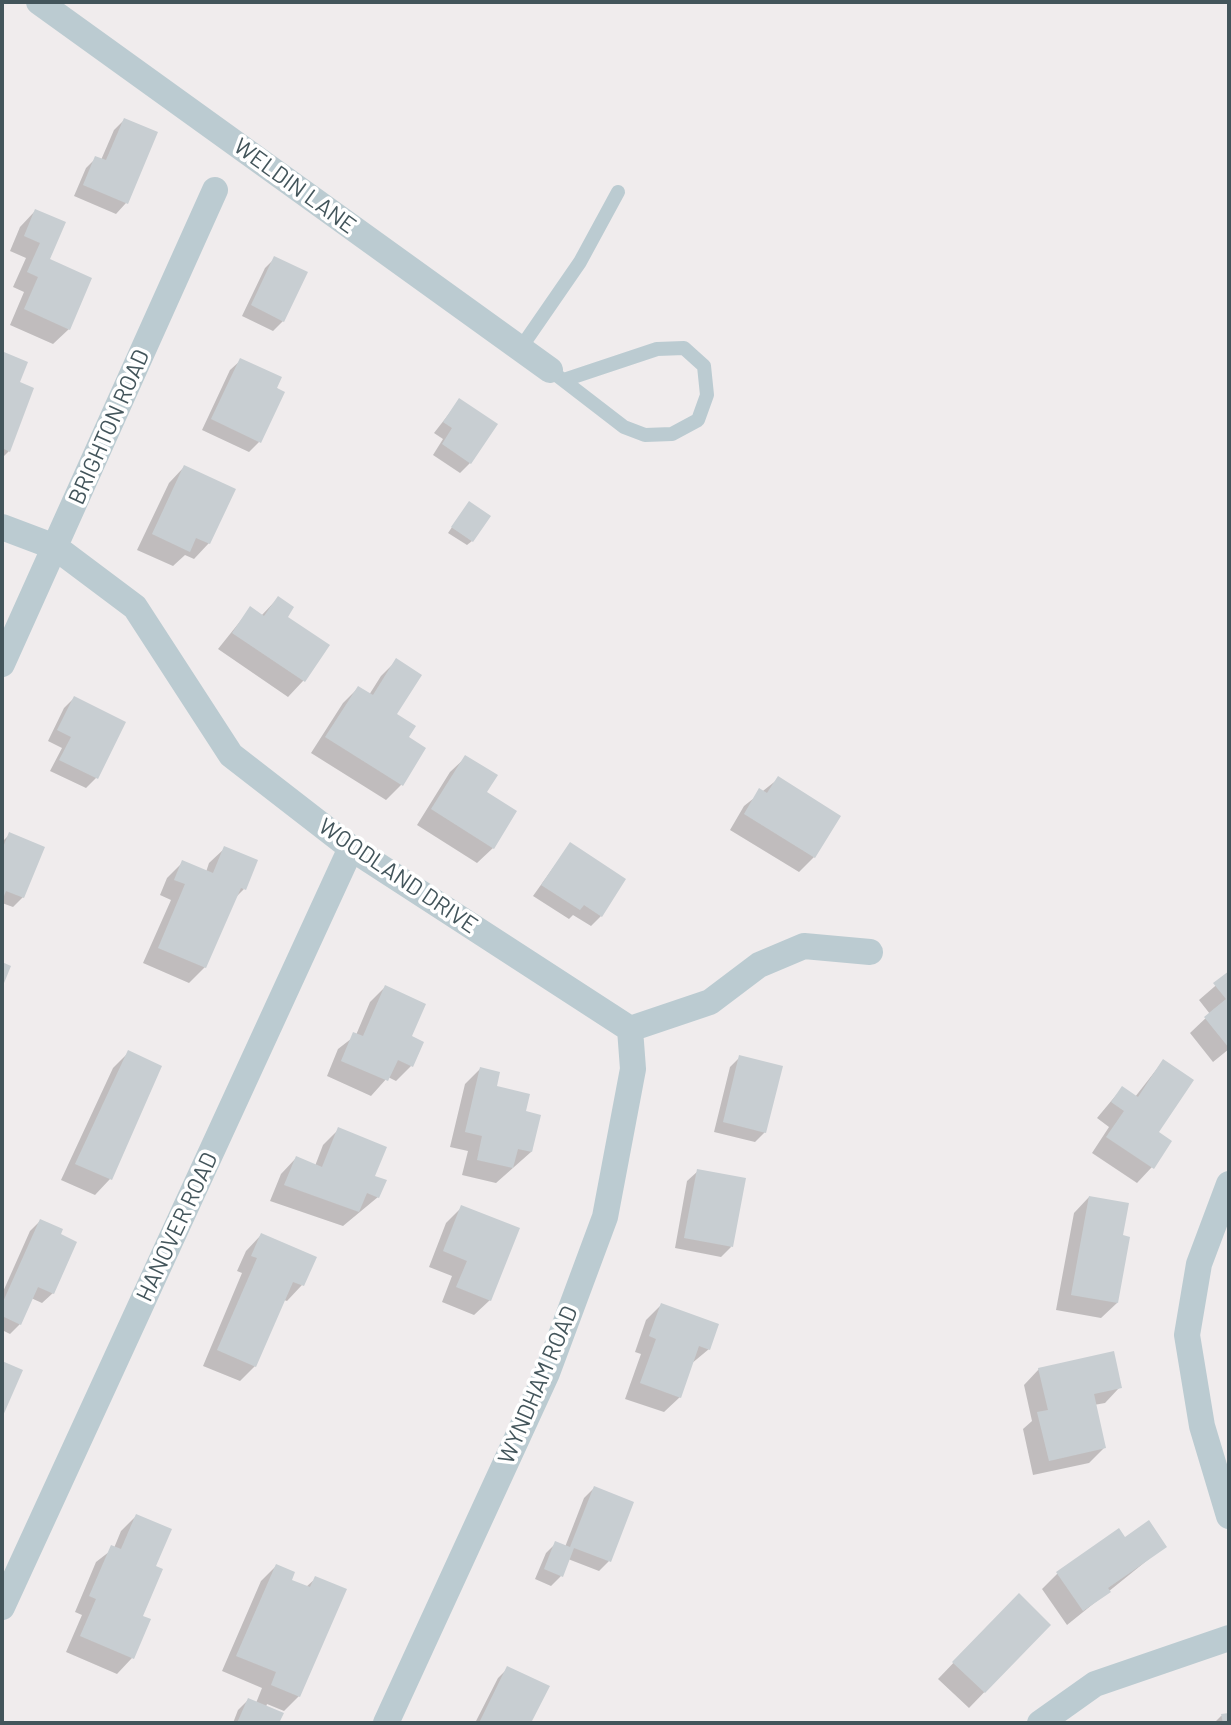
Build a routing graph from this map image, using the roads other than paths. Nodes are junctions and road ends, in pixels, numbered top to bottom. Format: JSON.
{"nodes":[{"id":1,"x":39,"y":2,"type":"edge"},
{"id":2,"x":215,"y":190,"type":"dead end"},
{"id":3,"x":618,"y":192,"type":"dead end"},
{"id":4,"x":520,"y":349,"type":"junction"},
{"id":5,"x":557,"y":375,"type":"junction"},
{"id":6,"x":2,"y":527,"type":"edge"},
{"id":7,"x":55,"y":547,"type":"junction"},
{"id":8,"x":2,"y":664,"type":"edge"},
{"id":9,"x":351,"y":848,"type":"junction"},
{"id":10,"x":870,"y":952,"type":"dead end"},
{"id":11,"x":629,"y":1029,"type":"junction"},
{"id":12,"x":1229,"y":1184,"type":"edge"},
{"id":13,"x":1229,"y":1516,"type":"edge"},
{"id":14,"x":2,"y":1607,"type":"edge"},
{"id":15,"x":1229,"y":1638,"type":"edge"},
{"id":16,"x":386,"y":1723,"type":"edge"},
{"id":17,"x":1040,"y":1723,"type":"edge"}],
"edges":[{"from":1,"to":4,"type":"street","name":"WELDIN LANE"},
{"from":2,"to":7,"type":"street","name":"BRIGHTON ROAD"},
{"from":3,"to":4,"type":"lane"},
{"from":4,"to":5,"type":"street","name":"WELDIN LANE"},
{"from":5,"to":5,"type":"lane"},
{"from":6,"to":7,"type":"street","name":"WOODLAND DRIVE"},
{"from":7,"to":8,"type":"street","name":"BRIGHTON ROAD"},
{"from":7,"to":9,"type":"street","name":"WOODLAND DRIVE"},
{"from":9,"to":11,"type":"street","name":"WOODLAND DRIVE"},
{"from":9,"to":14,"type":"street","name":"HANOVER ROAD"},
{"from":10,"to":11,"type":"street"},
{"from":11,"to":16,"type":"street","name":"WYNDHAM ROAD"},
{"from":12,"to":13,"type":"street"},
{"from":15,"to":17,"type":"street"}]}
